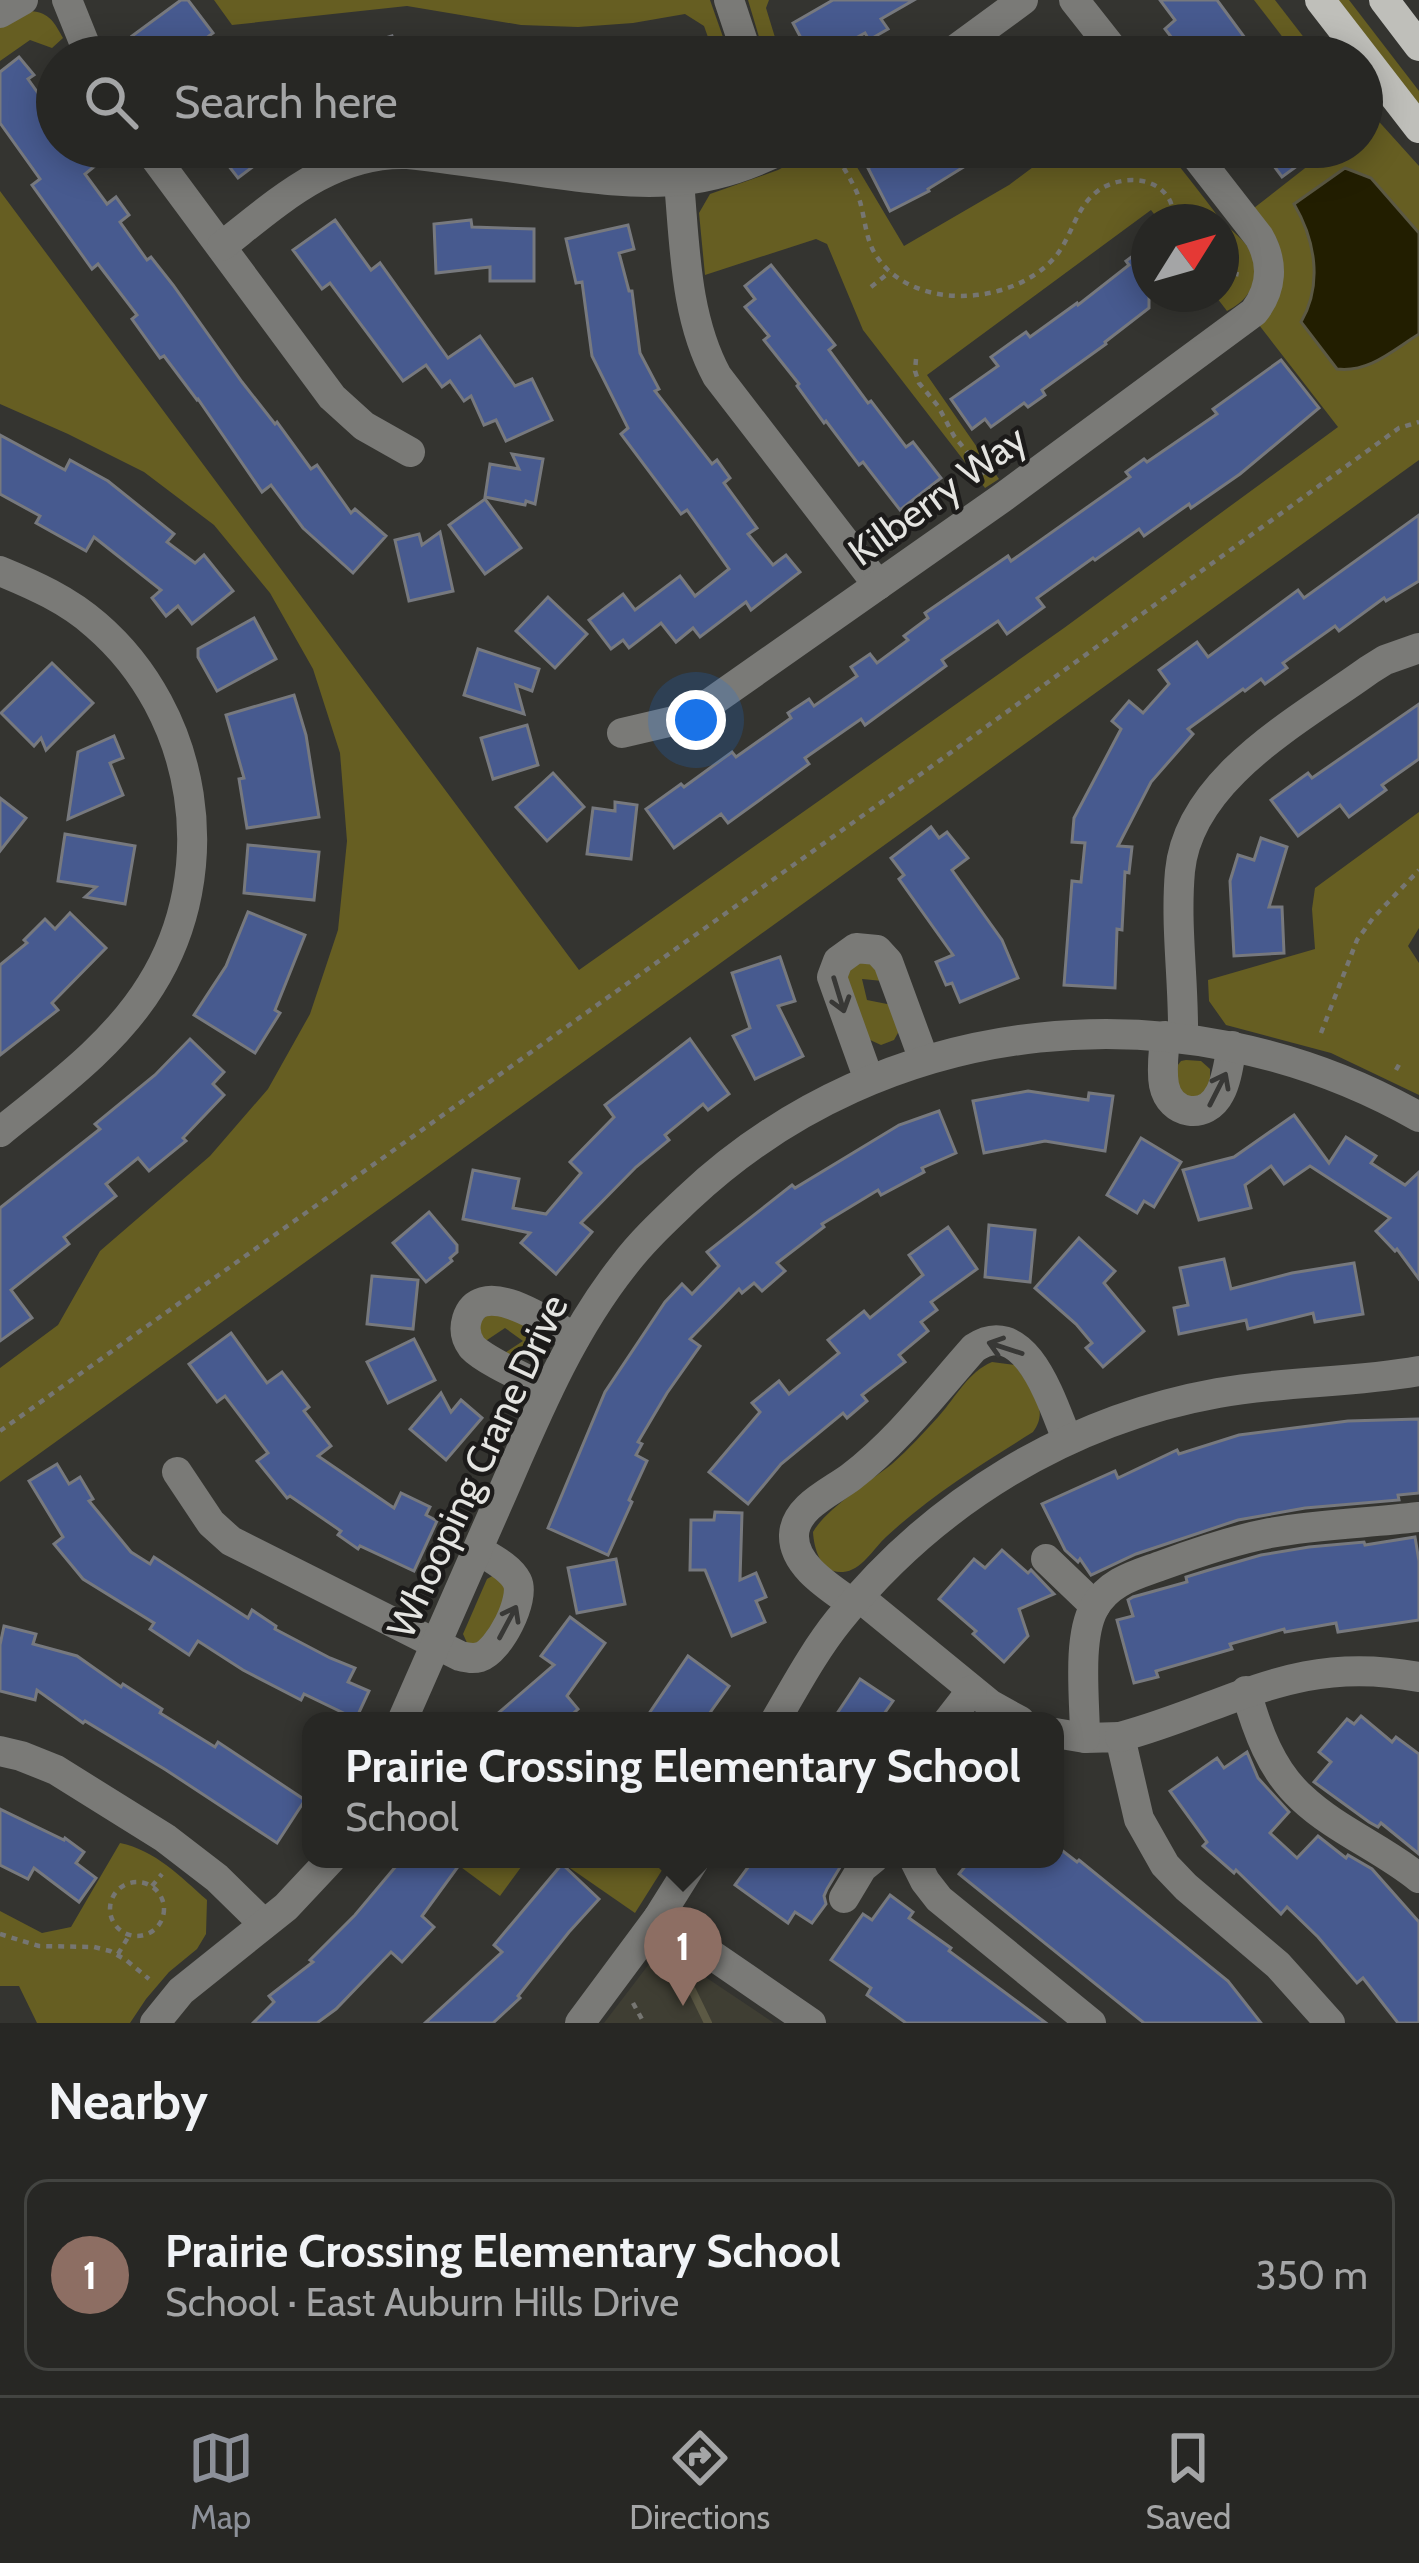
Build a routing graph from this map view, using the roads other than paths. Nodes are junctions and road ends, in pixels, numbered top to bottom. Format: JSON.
{"nodes":[{"id":1,"x":23,"y":0,"type":"edge"},
{"id":2,"x":67,"y":0,"type":"edge"},
{"id":3,"x":729,"y":0,"type":"edge"},
{"id":4,"x":1023,"y":0,"type":"edge"},
{"id":5,"x":1073,"y":0,"type":"edge"},
{"id":6,"x":1320,"y":0,"type":"edge"},
{"id":7,"x":1384,"y":0,"type":"edge"},
{"id":8,"x":0,"y":13,"type":"edge"},
{"id":9,"x":82,"y":36,"type":"edge"},
{"id":10,"x":741,"y":36,"type":"edge"},
{"id":11,"x":974,"y":36,"type":"edge"},
{"id":12,"x":1102,"y":36,"type":"edge"},
{"id":13,"x":1348,"y":36,"type":"edge"},
{"id":14,"x":1419,"y":46,"type":"edge"},
{"id":15,"x":1383,"y":81,"type":"edge"},
{"id":16,"x":1419,"y":128,"type":"edge"},
{"id":17,"x":163,"y":168,"type":"edge"},
{"id":18,"x":334,"y":168,"type":"edge"},
{"id":19,"x":514,"y":168,"type":"edge"},
{"id":20,"x":739,"y":168,"type":"edge"},
{"id":21,"x":1205,"y":168,"type":"edge"},
{"id":22,"x":679,"y":182,"type":"junction"},
{"id":23,"x":222,"y":246,"type":"junction"},
{"id":24,"x":410,"y":452,"type":"dead end"},
{"id":25,"x":1,"y":574,"type":"edge"},
{"id":26,"x":878,"y":585,"type":"junction"},
{"id":27,"x":1419,"y":648,"type":"edge"},
{"id":28,"x":622,"y":733,"type":"dead end"},
{"id":29,"x":1174,"y":1037,"type":"junction"},
{"id":30,"x":1232,"y":1046,"type":"junction"},
{"id":31,"x":924,"y":1060,"type":"junction"},
{"id":32,"x":869,"y":1080,"type":"junction"},
{"id":33,"x":1419,"y":1117,"type":"edge"},
{"id":34,"x":0,"y":1132,"type":"edge"},
{"id":35,"x":575,"y":1338,"type":"junction"},
{"id":36,"x":1419,"y":1371,"type":"edge"},
{"id":37,"x":548,"y":1390,"type":"junction"},
{"id":38,"x":1067,"y":1439,"type":"junction"},
{"id":39,"x":177,"y":1472,"type":"dead end"},
{"id":40,"x":1419,"y":1517,"type":"edge"},
{"id":41,"x":478,"y":1550,"type":"junction"},
{"id":42,"x":1046,"y":1559,"type":"dead end"},
{"id":43,"x":856,"y":1601,"type":"junction"},
{"id":44,"x":1095,"y":1606,"type":"junction"},
{"id":45,"x":435,"y":1642,"type":"junction"},
{"id":46,"x":1419,"y":1677,"type":"edge"},
{"id":47,"x":972,"y":1690,"type":"junction"},
{"id":48,"x":1246,"y":1691,"type":"junction"},
{"id":49,"x":406,"y":1712,"type":"edge"},
{"id":50,"x":781,"y":1712,"type":"edge"},
{"id":51,"x":955,"y":1712,"type":"edge"},
{"id":52,"x":1005,"y":1712,"type":"edge"},
{"id":53,"x":1070,"y":1735,"type":"edge"},
{"id":54,"x":1120,"y":1737,"type":"junction"},
{"id":55,"x":0,"y":1751,"type":"edge"},
{"id":56,"x":323,"y":1868,"type":"edge"},
{"id":57,"x":689,"y":1868,"type":"edge"},
{"id":58,"x":862,"y":1868,"type":"edge"},
{"id":59,"x":918,"y":1868,"type":"edge"},
{"id":60,"x":1419,"y":1877,"type":"edge"},
{"id":61,"x":844,"y":1898,"type":"dead end"},
{"id":62,"x":658,"y":1918,"type":"junction"},
{"id":63,"x":264,"y":1924,"type":"junction"},
{"id":64,"x":155,"y":2023,"type":"edge"},
{"id":65,"x":580,"y":2023,"type":"edge"},
{"id":66,"x":811,"y":2023,"type":"edge"},
{"id":67,"x":1091,"y":2023,"type":"edge"},
{"id":68,"x":1330,"y":2023,"type":"edge"}],
"edges":[{"from":1,"to":8,"type":"street"},
{"from":2,"to":9,"type":"street"},
{"from":3,"to":10,"type":"street"},
{"from":4,"to":11,"type":"street"},
{"from":5,"to":12,"type":"street"},
{"from":6,"to":13,"type":"main road"},
{"from":7,"to":14,"type":"main road"},
{"from":15,"to":16,"type":"main road"},
{"from":17,"to":23,"type":"street"},
{"from":18,"to":23,"type":"street"},
{"from":19,"to":22,"type":"street"},
{"from":20,"to":22,"type":"street"},
{"from":21,"to":26,"type":"street","name":"Kilberry Way"},
{"from":22,"to":26,"type":"street"},
{"from":23,"to":24,"type":"street"},
{"from":25,"to":34,"type":"street"},
{"from":26,"to":28,"type":"street","name":"Kilberry Way"},
{"from":27,"to":29,"type":"street"},
{"from":29,"to":30,"type":"street","name":"Whooping Crane Drive"},
{"from":29,"to":30,"type":"street","one_way":true},
{"from":29,"to":31,"type":"street","name":"Whooping Crane Drive"},
{"from":30,"to":33,"type":"street","name":"Whooping Crane Drive"},
{"from":31,"to":32,"type":"street","name":"Whooping Crane Drive"},
{"from":31,"to":32,"type":"street","one_way":true},
{"from":32,"to":35,"type":"street","name":"Whooping Crane Drive"},
{"from":35,"to":37,"type":"street","name":"Whooping Crane Drive"},
{"from":35,"to":37,"type":"street"},
{"from":36,"to":38,"type":"street"},
{"from":37,"to":41,"type":"street","name":"Whooping Crane Drive"},
{"from":38,"to":43,"type":"street"},
{"from":38,"to":43,"type":"street","one_way":true},
{"from":39,"to":45,"type":"street"},
{"from":40,"to":44,"type":"street"},
{"from":41,"to":45,"type":"street","name":"Whooping Crane Drive"},
{"from":45,"to":41,"type":"street","one_way":true},
{"from":42,"to":44,"type":"street"},
{"from":43,"to":47,"type":"street"},
{"from":43,"to":50,"type":"street"},
{"from":44,"to":53,"type":"street"},
{"from":45,"to":49,"type":"street","name":"Whooping Crane Drive"},
{"from":46,"to":48,"type":"street"},
{"from":47,"to":51,"type":"street"},
{"from":47,"to":52,"type":"street"},
{"from":48,"to":54,"type":"street"},
{"from":48,"to":60,"type":"street"},
{"from":53,"to":54,"type":"street"},
{"from":54,"to":68,"type":"street"},
{"from":55,"to":63,"type":"street"},
{"from":56,"to":63,"type":"street"},
{"from":57,"to":62,"type":"street"},
{"from":58,"to":61,"type":"street"},
{"from":59,"to":67,"type":"street"},
{"from":62,"to":65,"type":"street"},
{"from":62,"to":66,"type":"street"},
{"from":63,"to":64,"type":"street"}]}
